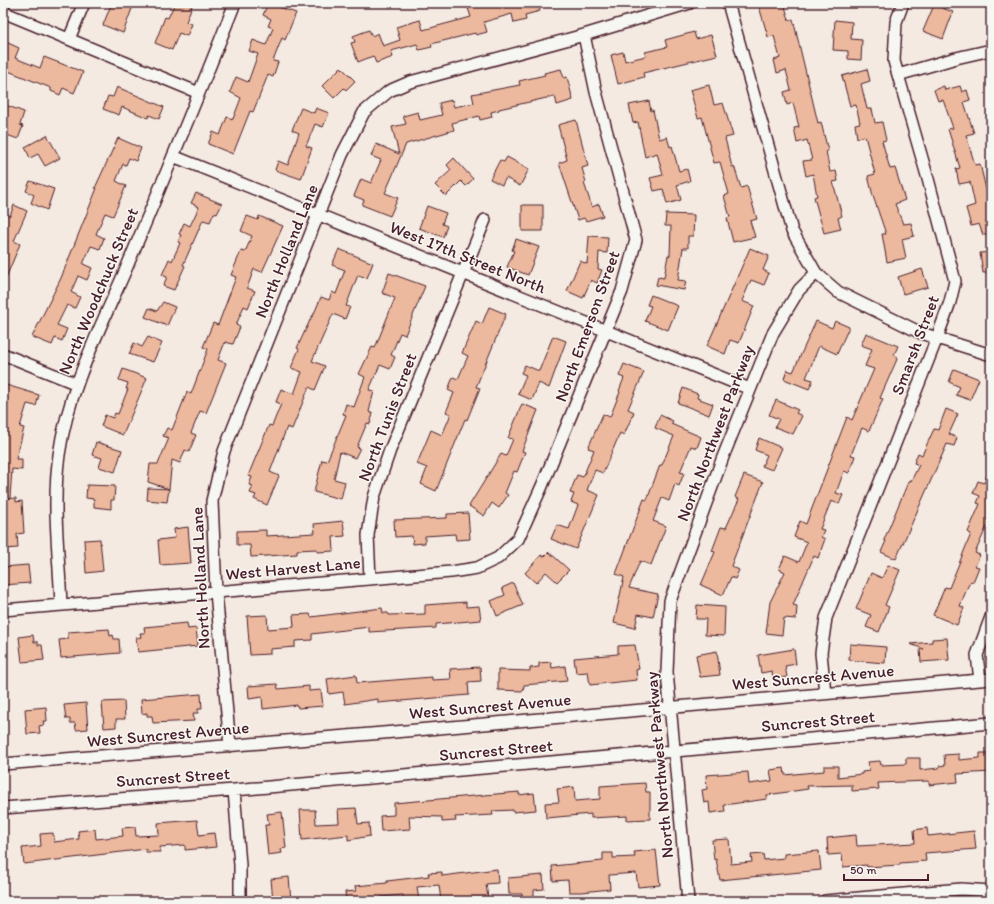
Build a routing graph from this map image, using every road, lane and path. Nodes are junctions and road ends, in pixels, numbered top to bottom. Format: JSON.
{"nodes":[{"id":1,"x":84,"y":3,"type":"edge"},
{"id":2,"x":235,"y":3,"type":"edge"},
{"id":3,"x":690,"y":3,"type":"edge"},
{"id":4,"x":728,"y":3,"type":"edge"},
{"id":5,"x":903,"y":3,"type":"edge"},
{"id":6,"x":3,"y":12,"type":"edge"},
{"id":7,"x":584,"y":35,"type":"junction"},
{"id":8,"x":69,"y":39,"type":"junction"},
{"id":9,"x":991,"y":50,"type":"edge"},
{"id":10,"x":898,"y":75,"type":"junction"},
{"id":11,"x":200,"y":93,"type":"junction"},
{"id":12,"x":173,"y":156,"type":"junction"},
{"id":13,"x":319,"y":216,"type":"junction"},
{"id":14,"x":484,"y":220,"type":"dead end"},
{"id":15,"x":816,"y":273,"type":"junction"},
{"id":16,"x":463,"y":274,"type":"junction"},
{"id":17,"x":606,"y":331,"type":"junction"},
{"id":18,"x":936,"y":338,"type":"junction"},
{"id":19,"x":3,"y":354,"type":"edge"},
{"id":20,"x":991,"y":355,"type":"edge"},
{"id":21,"x":77,"y":384,"type":"junction"},
{"id":22,"x":750,"y":389,"type":"junction"},
{"id":23,"x":508,"y":549,"type":"joint"},
{"id":24,"x":370,"y":578,"type":"junction"},
{"id":25,"x":216,"y":592,"type":"junction"},
{"id":26,"x":61,"y":605,"type":"junction"},
{"id":27,"x":3,"y":610,"type":"edge"},
{"id":28,"x":991,"y":617,"type":"edge"},
{"id":29,"x":986,"y":680,"type":"edge"},
{"id":30,"x":825,"y":693,"type":"junction"},
{"id":31,"x":670,"y":707,"type":"junction"},
{"id":32,"x":991,"y":722,"type":"edge"},
{"id":33,"x":230,"y":746,"type":"junction"},
{"id":34,"x":675,"y":751,"type":"junction"},
{"id":35,"x":3,"y":764,"type":"edge"},
{"id":36,"x":234,"y":790,"type":"junction"},
{"id":37,"x":3,"y":808,"type":"edge"},
{"id":38,"x":991,"y":891,"type":"edge"},
{"id":39,"x":240,"y":901,"type":"edge"},
{"id":40,"x":688,"y":901,"type":"edge"},
{"id":41,"x":824,"y":901,"type":"edge"}],
"edges":[{"from":1,"to":8,"type":"street"},
{"from":2,"to":11,"type":"street","name":"North Woodchuck Street"},
{"from":3,"to":7,"type":"street","name":"North Holland Lane"},
{"from":4,"to":15,"type":"street"},
{"from":5,"to":10,"type":"street","name":"Smarsh Street"},
{"from":6,"to":8,"type":"street"},
{"from":7,"to":13,"type":"street","name":"North Holland Lane"},
{"from":7,"to":17,"type":"street","name":"North Emerson Street"},
{"from":8,"to":11,"type":"street"},
{"from":9,"to":10,"type":"street"},
{"from":10,"to":18,"type":"street","name":"Smarsh Street"},
{"from":11,"to":12,"type":"street","name":"North Woodchuck Street"},
{"from":12,"to":13,"type":"street","name":"West 17th Street North"},
{"from":12,"to":21,"type":"street","name":"North Woodchuck Street"},
{"from":13,"to":16,"type":"street","name":"West 17th Street North"},
{"from":13,"to":25,"type":"street","name":"North Holland Lane"},
{"from":14,"to":16,"type":"street","name":"North Tunis Street"},
{"from":15,"to":18,"type":"street"},
{"from":15,"to":22,"type":"street","name":"North Northwest Parkway"},
{"from":16,"to":17,"type":"street","name":"West 17th Street North"},
{"from":16,"to":24,"type":"street","name":"North Tunis Street"},
{"from":17,"to":22,"type":"street","name":"West 17th Street North"},
{"from":17,"to":23,"type":"street","name":"North Emerson Street"},
{"from":18,"to":20,"type":"street"},
{"from":18,"to":30,"type":"street","name":"Smarsh Street"},
{"from":19,"to":21,"type":"street"},
{"from":21,"to":26,"type":"street","name":"North Woodchuck Street"},
{"from":22,"to":31,"type":"street","name":"North Northwest Parkway"},
{"from":23,"to":24,"type":"street","name":"West Harvest Lane"},
{"from":24,"to":25,"type":"street","name":"West Harvest Lane"},
{"from":25,"to":26,"type":"street","name":"West Harvest Lane"},
{"from":25,"to":33,"type":"street","name":"North Holland Lane"},
{"from":26,"to":27,"type":"street","name":"West Harvest Lane"},
{"from":28,"to":29,"type":"street"},
{"from":29,"to":30,"type":"street","name":"West Suncrest Avenue"},
{"from":30,"to":31,"type":"street","name":"West Suncrest Avenue"},
{"from":31,"to":33,"type":"street","name":"West Suncrest Avenue"},
{"from":31,"to":34,"type":"street","name":"North Northwest Parkway"},
{"from":32,"to":34,"type":"street","name":"Suncrest Street"},
{"from":33,"to":35,"type":"street","name":"West Suncrest Avenue"},
{"from":34,"to":36,"type":"street","name":"Suncrest Street"},
{"from":34,"to":40,"type":"street","name":"North Northwest Parkway"},
{"from":36,"to":37,"type":"street","name":"Suncrest Street"},
{"from":36,"to":39,"type":"street"},
{"from":38,"to":41,"type":"street"}]}
